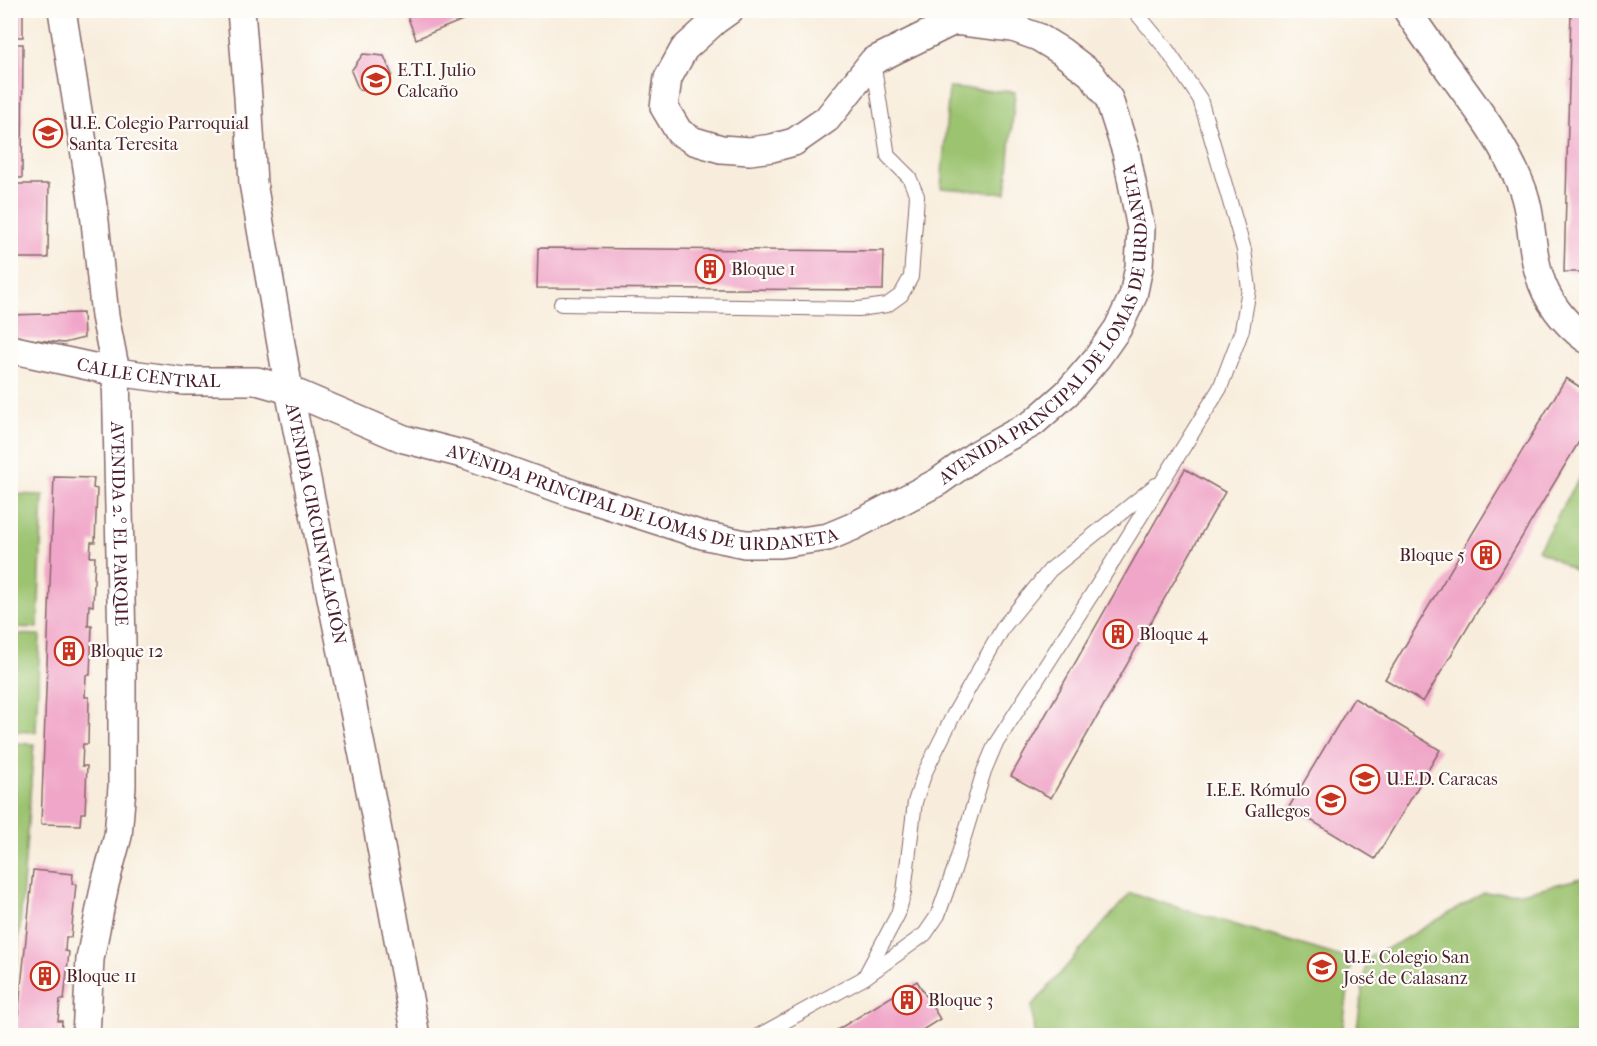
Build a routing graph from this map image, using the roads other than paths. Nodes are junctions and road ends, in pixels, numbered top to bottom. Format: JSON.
{"nodes":[{"id":1,"x":62,"y":10,"type":"edge"},
{"id":2,"x":241,"y":10,"type":"edge"},
{"id":3,"x":730,"y":10,"type":"edge"},
{"id":4,"x":1134,"y":10,"type":"edge"},
{"id":5,"x":1407,"y":10,"type":"edge"},
{"id":6,"x":963,"y":16,"type":"edge"},
{"id":7,"x":873,"y":61,"type":"junction"},
{"id":8,"x":561,"y":304,"type":"dead end"},
{"id":9,"x":1587,"y":339,"type":"edge"},
{"id":10,"x":10,"y":349,"type":"edge"},
{"id":11,"x":116,"y":372,"type":"junction"},
{"id":12,"x":289,"y":390,"type":"junction"},
{"id":13,"x":1164,"y":478,"type":"junction"},
{"id":14,"x":864,"y":978,"type":"junction"},
{"id":15,"x":86,"y":1035,"type":"edge"},
{"id":16,"x":416,"y":1035,"type":"edge"},
{"id":17,"x":758,"y":1035,"type":"edge"}],
"edges":[{"from":1,"to":11,"type":"street","name":"AVENIDA 2.° EL PARQUE"},
{"from":2,"to":12,"type":"street","name":"AVENIDA CIRCUNVALACIÓN"},
{"from":3,"to":7,"type":"street","name":"AVENIDA PRINCIPAL DE LOMAS DE URDANETA"},
{"from":4,"to":13,"type":"lane"},
{"from":5,"to":9,"type":"street"},
{"from":6,"to":7,"type":"street","name":"AVENIDA PRINCIPAL DE LOMAS DE URDANETA"},
{"from":6,"to":12,"type":"street","name":"AVENIDA PRINCIPAL DE LOMAS DE URDANETA"},
{"from":7,"to":8,"type":"lane"},
{"from":10,"to":11,"type":"street","name":"CALLE CENTRAL"},
{"from":11,"to":12,"type":"street","name":"CALLE CENTRAL"},
{"from":11,"to":15,"type":"street","name":"AVENIDA 2.° EL PARQUE"},
{"from":12,"to":16,"type":"street","name":"AVENIDA CIRCUNVALACIÓN"},
{"from":13,"to":14,"type":"lane"},
{"from":13,"to":14,"type":"lane"},
{"from":14,"to":17,"type":"lane"}]}
